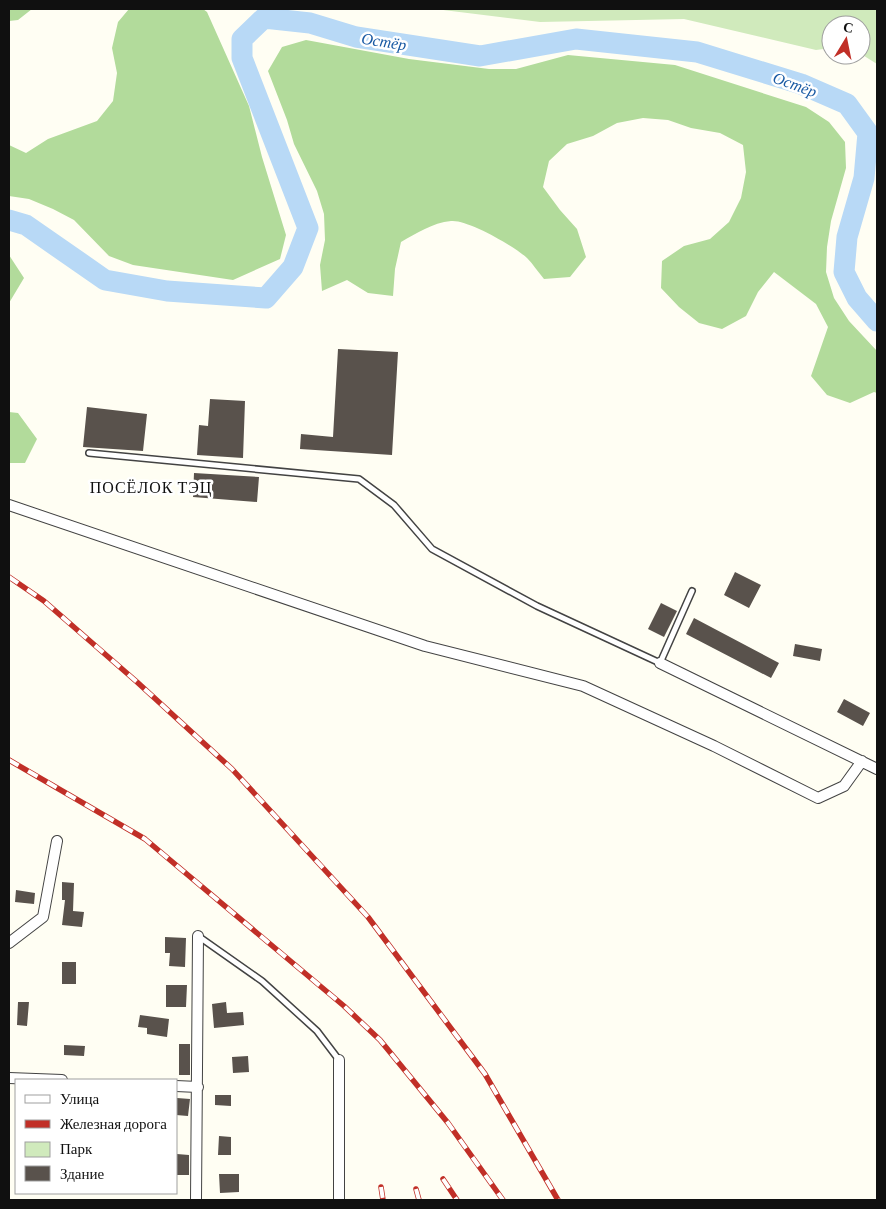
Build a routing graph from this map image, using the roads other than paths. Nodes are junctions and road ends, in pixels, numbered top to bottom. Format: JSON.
{"nodes":[{"id":1,"x":89,"y":453,"type":"dead end"},
{"id":2,"x":9,"y":505,"type":"edge"},
{"id":3,"x":692,"y":591,"type":"dead end"},
{"id":4,"x":660,"y":663,"type":"junction"},
{"id":5,"x":862,"y":761,"type":"junction"},
{"id":6,"x":877,"y":769,"type":"edge"},
{"id":7,"x":57,"y":841,"type":"dead end"},
{"id":8,"x":198,"y":936,"type":"joint"},
{"id":9,"x":9,"y":943,"type":"edge"},
{"id":10,"x":339,"y":1060,"type":"joint"},
{"id":11,"x":9,"y":1078,"type":"edge"},
{"id":12,"x":36,"y":1079,"type":"edge"},
{"id":13,"x":178,"y":1086,"type":"edge"},
{"id":14,"x":198,"y":1087,"type":"junction"},
{"id":15,"x":196,"y":1200,"type":"edge"},
{"id":16,"x":339,"y":1200,"type":"edge"}],
"edges":[{"from":1,"to":4,"type":"lane"},
{"from":2,"to":5,"type":"street"},
{"from":3,"to":4,"type":"lane"},
{"from":4,"to":5,"type":"street"},
{"from":5,"to":6,"type":"street"},
{"from":7,"to":9,"type":"street"},
{"from":8,"to":10,"type":"lane"},
{"from":8,"to":14,"type":"street"},
{"from":10,"to":16,"type":"street"},
{"from":11,"to":12,"type":"street"},
{"from":13,"to":14,"type":"street"},
{"from":14,"to":15,"type":"street"}]}
